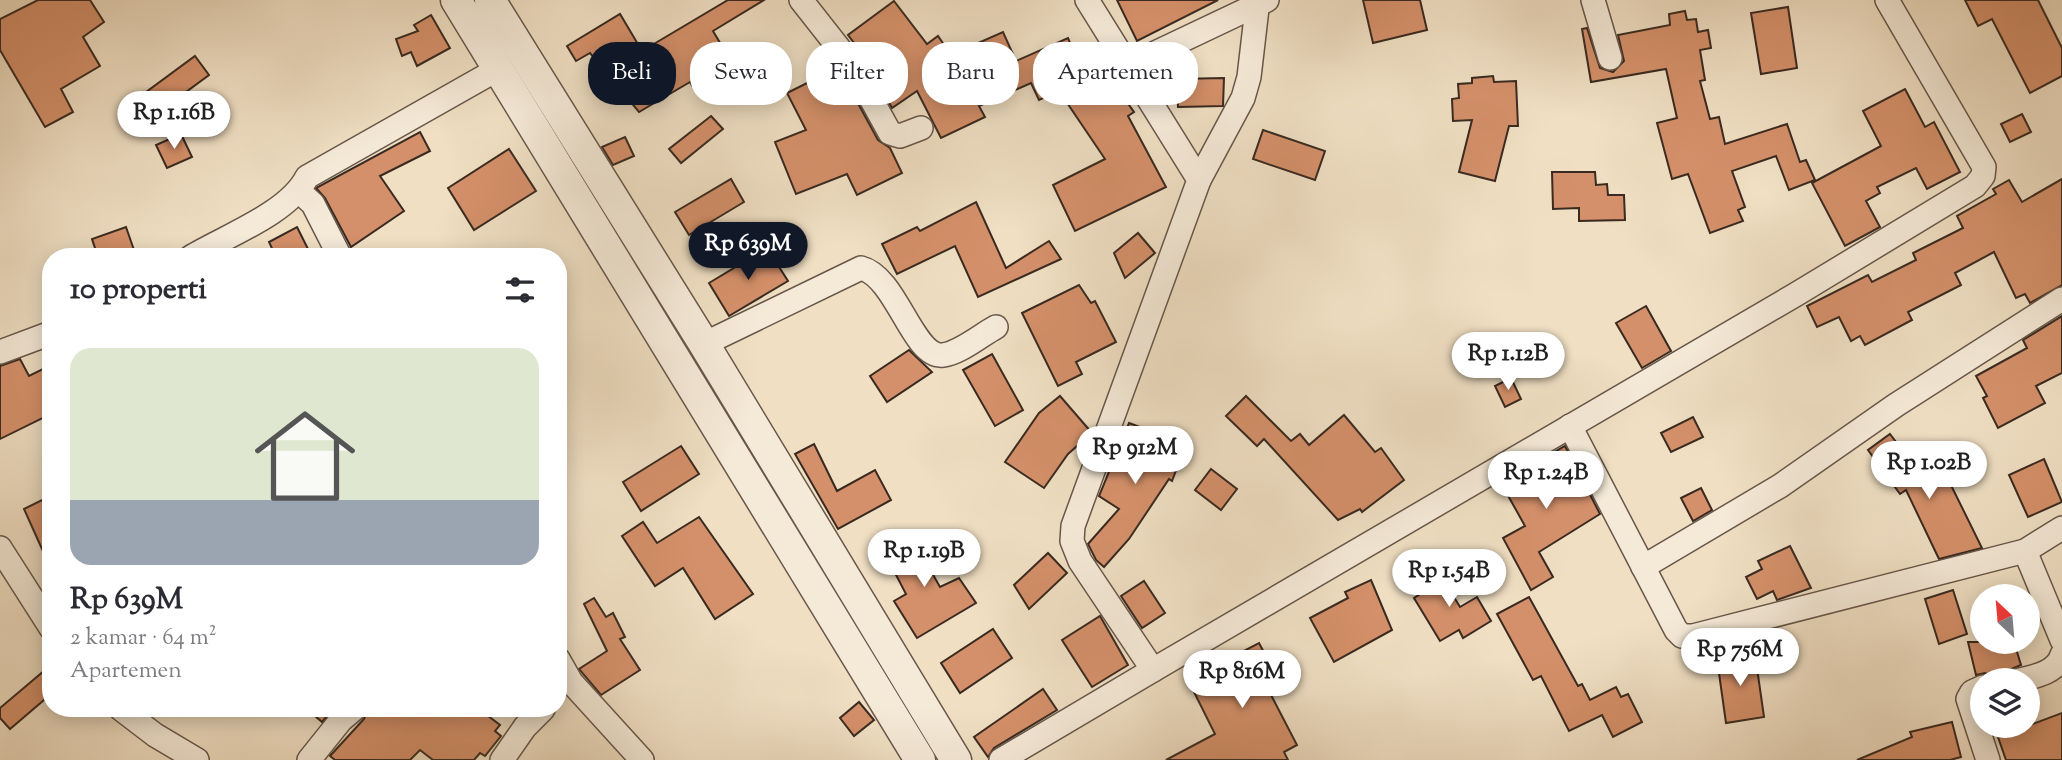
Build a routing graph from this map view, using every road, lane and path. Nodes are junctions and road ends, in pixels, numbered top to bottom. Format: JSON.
{"nodes":[{"id":1,"x":456,"y":0,"type":"edge"},
{"id":2,"x":490,"y":0,"type":"edge"},
{"id":3,"x":801,"y":0,"type":"edge"},
{"id":4,"x":1087,"y":0,"type":"edge"},
{"id":5,"x":1593,"y":0,"type":"edge"},
{"id":6,"x":1887,"y":0,"type":"edge"},
{"id":7,"x":1261,"y":1,"type":"edge"},
{"id":8,"x":1115,"y":42,"type":"edge"},
{"id":9,"x":1177,"y":42,"type":"edge"},
{"id":10,"x":1610,"y":58,"type":"dead end"},
{"id":11,"x":498,"y":69,"type":"junction"},
{"id":12,"x":1154,"y":105,"type":"edge"},
{"id":13,"x":921,"y":128,"type":"dead end"},
{"id":14,"x":1199,"y":180,"type":"junction"},
{"id":15,"x":299,"y":192,"type":"junction"},
{"id":16,"x":206,"y":248,"type":"edge"},
{"id":17,"x":335,"y":248,"type":"edge"},
{"id":18,"x":2062,"y":299,"type":"edge"},
{"id":19,"x":996,"y":327,"type":"dead end"},
{"id":20,"x":42,"y":336,"type":"edge"},
{"id":21,"x":704,"y":344,"type":"junction"},
{"id":22,"x":0,"y":352,"type":"edge"},
{"id":23,"x":1570,"y":426,"type":"junction"},
{"id":24,"x":2062,"y":528,"type":"edge"},
{"id":25,"x":0,"y":548,"type":"edge"},
{"id":26,"x":2025,"y":551,"type":"junction"},
{"id":27,"x":1643,"y":567,"type":"junction"},
{"id":28,"x":42,"y":614,"type":"edge"},
{"id":29,"x":2062,"y":640,"type":"edge"},
{"id":30,"x":2062,"y":655,"type":"edge"},
{"id":31,"x":1153,"y":670,"type":"junction"},
{"id":32,"x":2040,"y":674,"type":"edge"},
{"id":33,"x":567,"y":690,"type":"edge"},
{"id":34,"x":131,"y":717,"type":"edge"},
{"id":35,"x":345,"y":717,"type":"edge"},
{"id":36,"x":536,"y":717,"type":"edge"},
{"id":37,"x":1981,"y":738,"type":"edge"},
{"id":38,"x":197,"y":760,"type":"edge"},
{"id":39,"x":309,"y":760,"type":"edge"},
{"id":40,"x":502,"y":760,"type":"edge"},
{"id":41,"x":642,"y":760,"type":"edge"},
{"id":42,"x":920,"y":760,"type":"edge"},
{"id":43,"x":956,"y":760,"type":"edge"},
{"id":44,"x":1001,"y":760,"type":"edge"},
{"id":45,"x":1989,"y":760,"type":"edge"}],
"edges":[{"from":1,"to":11,"type":"street"},
{"from":2,"to":21,"type":"street"},
{"from":3,"to":13,"type":"street"},
{"from":4,"to":8,"type":"street"},
{"from":5,"to":10,"type":"street"},
{"from":6,"to":23,"type":"street"},
{"from":7,"to":9,"type":"street"},
{"from":7,"to":14,"type":"street"},
{"from":11,"to":15,"type":"street"},
{"from":11,"to":42,"type":"street"},
{"from":12,"to":14,"type":"street"},
{"from":14,"to":31,"type":"street"},
{"from":15,"to":16,"type":"street"},
{"from":15,"to":17,"type":"street"},
{"from":18,"to":27,"type":"street"},
{"from":19,"to":21,"type":"street"},
{"from":20,"to":22,"type":"street"},
{"from":21,"to":43,"type":"street"},
{"from":23,"to":27,"type":"street"},
{"from":23,"to":31,"type":"street"},
{"from":24,"to":26,"type":"street"},
{"from":25,"to":28,"type":"street"},
{"from":26,"to":27,"type":"street"},
{"from":26,"to":29,"type":"street"},
{"from":30,"to":32,"type":"street"},
{"from":31,"to":44,"type":"street"},
{"from":33,"to":41,"type":"street"},
{"from":34,"to":38,"type":"street"},
{"from":35,"to":39,"type":"street"},
{"from":36,"to":40,"type":"street"},
{"from":37,"to":45,"type":"street"}]}
